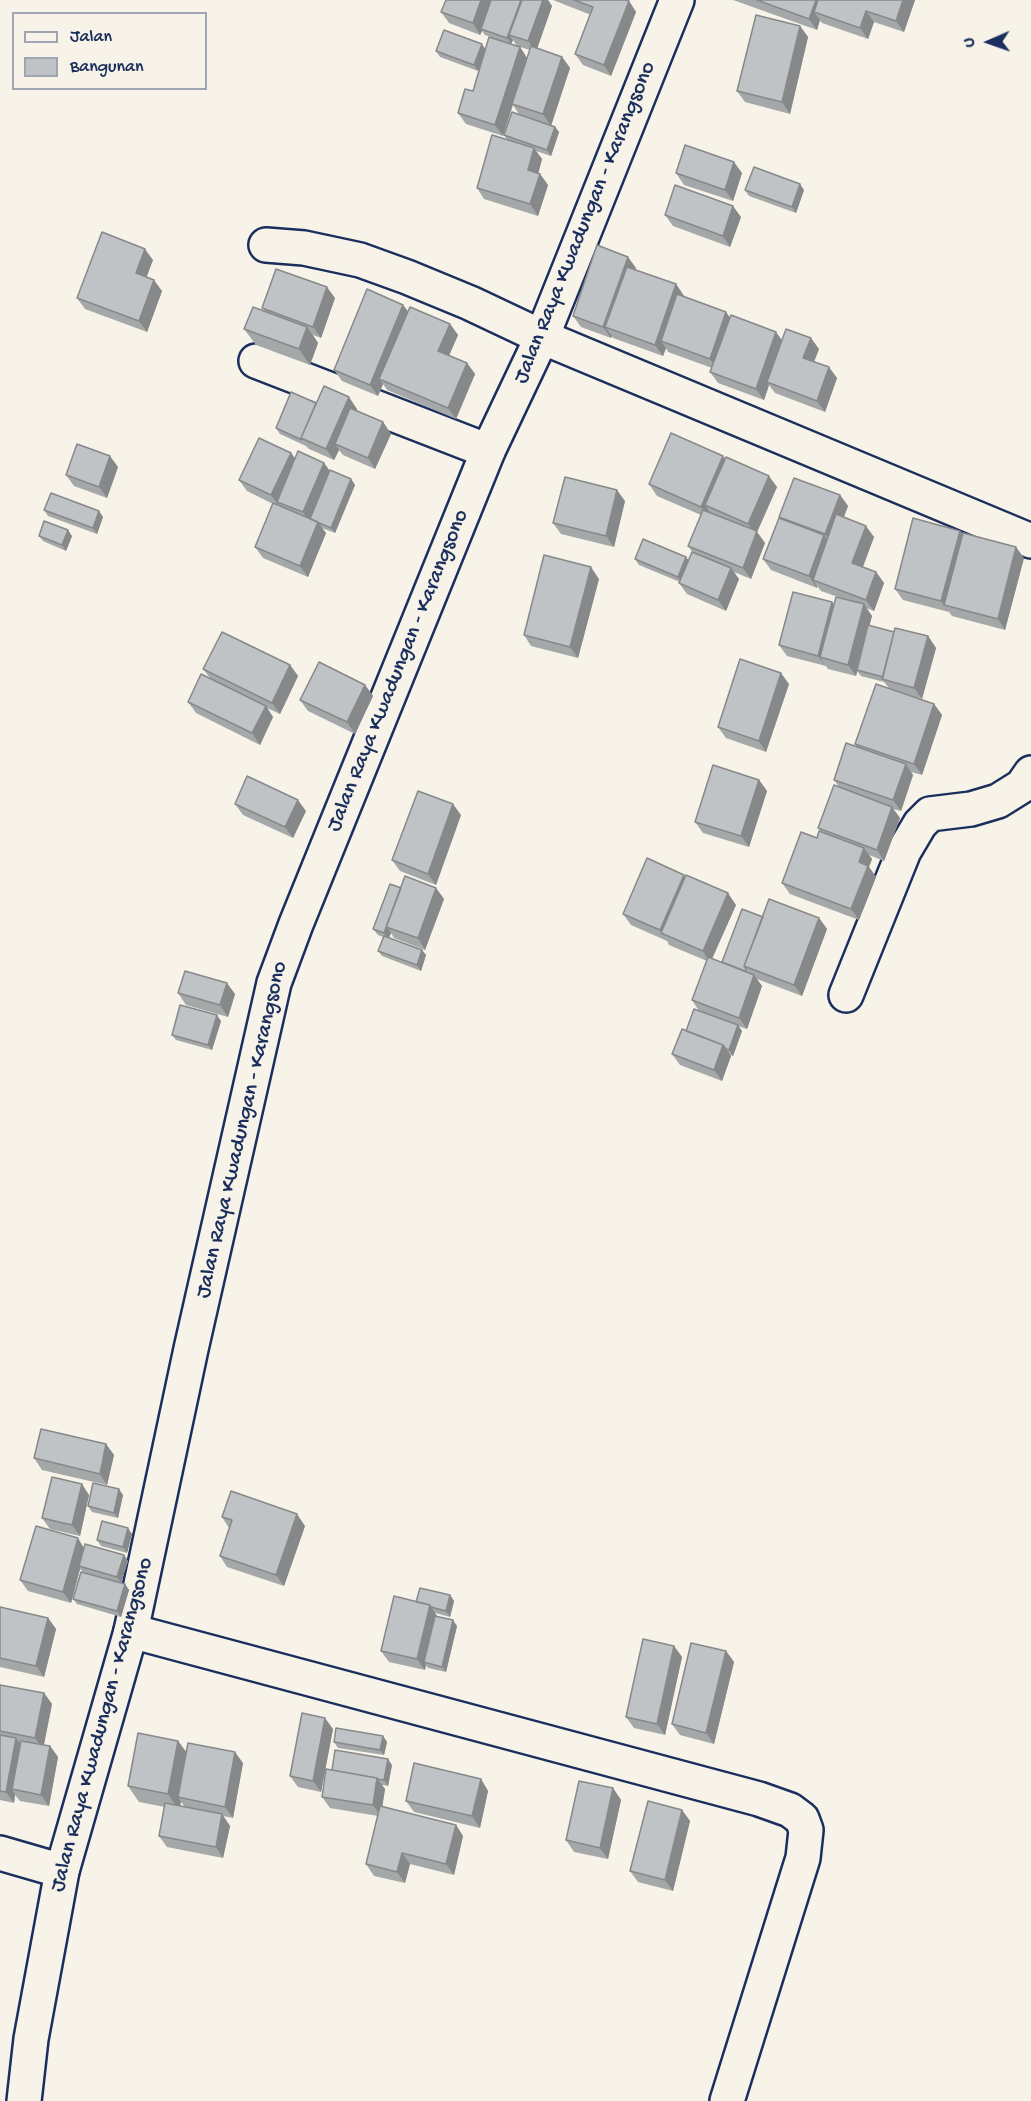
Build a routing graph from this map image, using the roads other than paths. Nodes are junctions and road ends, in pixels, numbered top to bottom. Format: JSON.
{"nodes":[{"id":1,"x":677,"y":0,"type":"edge"},
{"id":2,"x":266,"y":245,"type":"dead end"},
{"id":3,"x":543,"y":337,"type":"junction"},
{"id":4,"x":256,"y":361,"type":"dead end"},
{"id":5,"x":488,"y":451,"type":"junction"},
{"id":6,"x":1031,"y":541,"type":"edge"},
{"id":7,"x":1031,"y":773,"type":"edge"},
{"id":8,"x":846,"y":994,"type":"dead end"},
{"id":9,"x":131,"y":1631,"type":"junction"},
{"id":10,"x":0,"y":1853,"type":"edge"},
{"id":11,"x":62,"y":1871,"type":"junction"},
{"id":12,"x":24,"y":2101,"type":"edge"},
{"id":13,"x":727,"y":2101,"type":"edge"}],
"edges":[{"from":1,"to":3,"type":"street","name":"Jalan Raya Kwadungan - Karangsono"},
{"from":2,"to":3,"type":"street"},
{"from":3,"to":5,"type":"street","name":"Jalan Raya Kwadungan - Karangsono"},
{"from":3,"to":6,"type":"street"},
{"from":4,"to":5,"type":"street"},
{"from":5,"to":9,"type":"street","name":"Jalan Raya Kwadungan - Karangsono"},
{"from":7,"to":8,"type":"street"},
{"from":9,"to":11,"type":"street","name":"Jalan Raya Kwadungan - Karangsono"},
{"from":9,"to":13,"type":"street"},
{"from":10,"to":11,"type":"street"},
{"from":11,"to":12,"type":"street","name":"Jalan Raya Kwadungan - Karangsono"}]}
